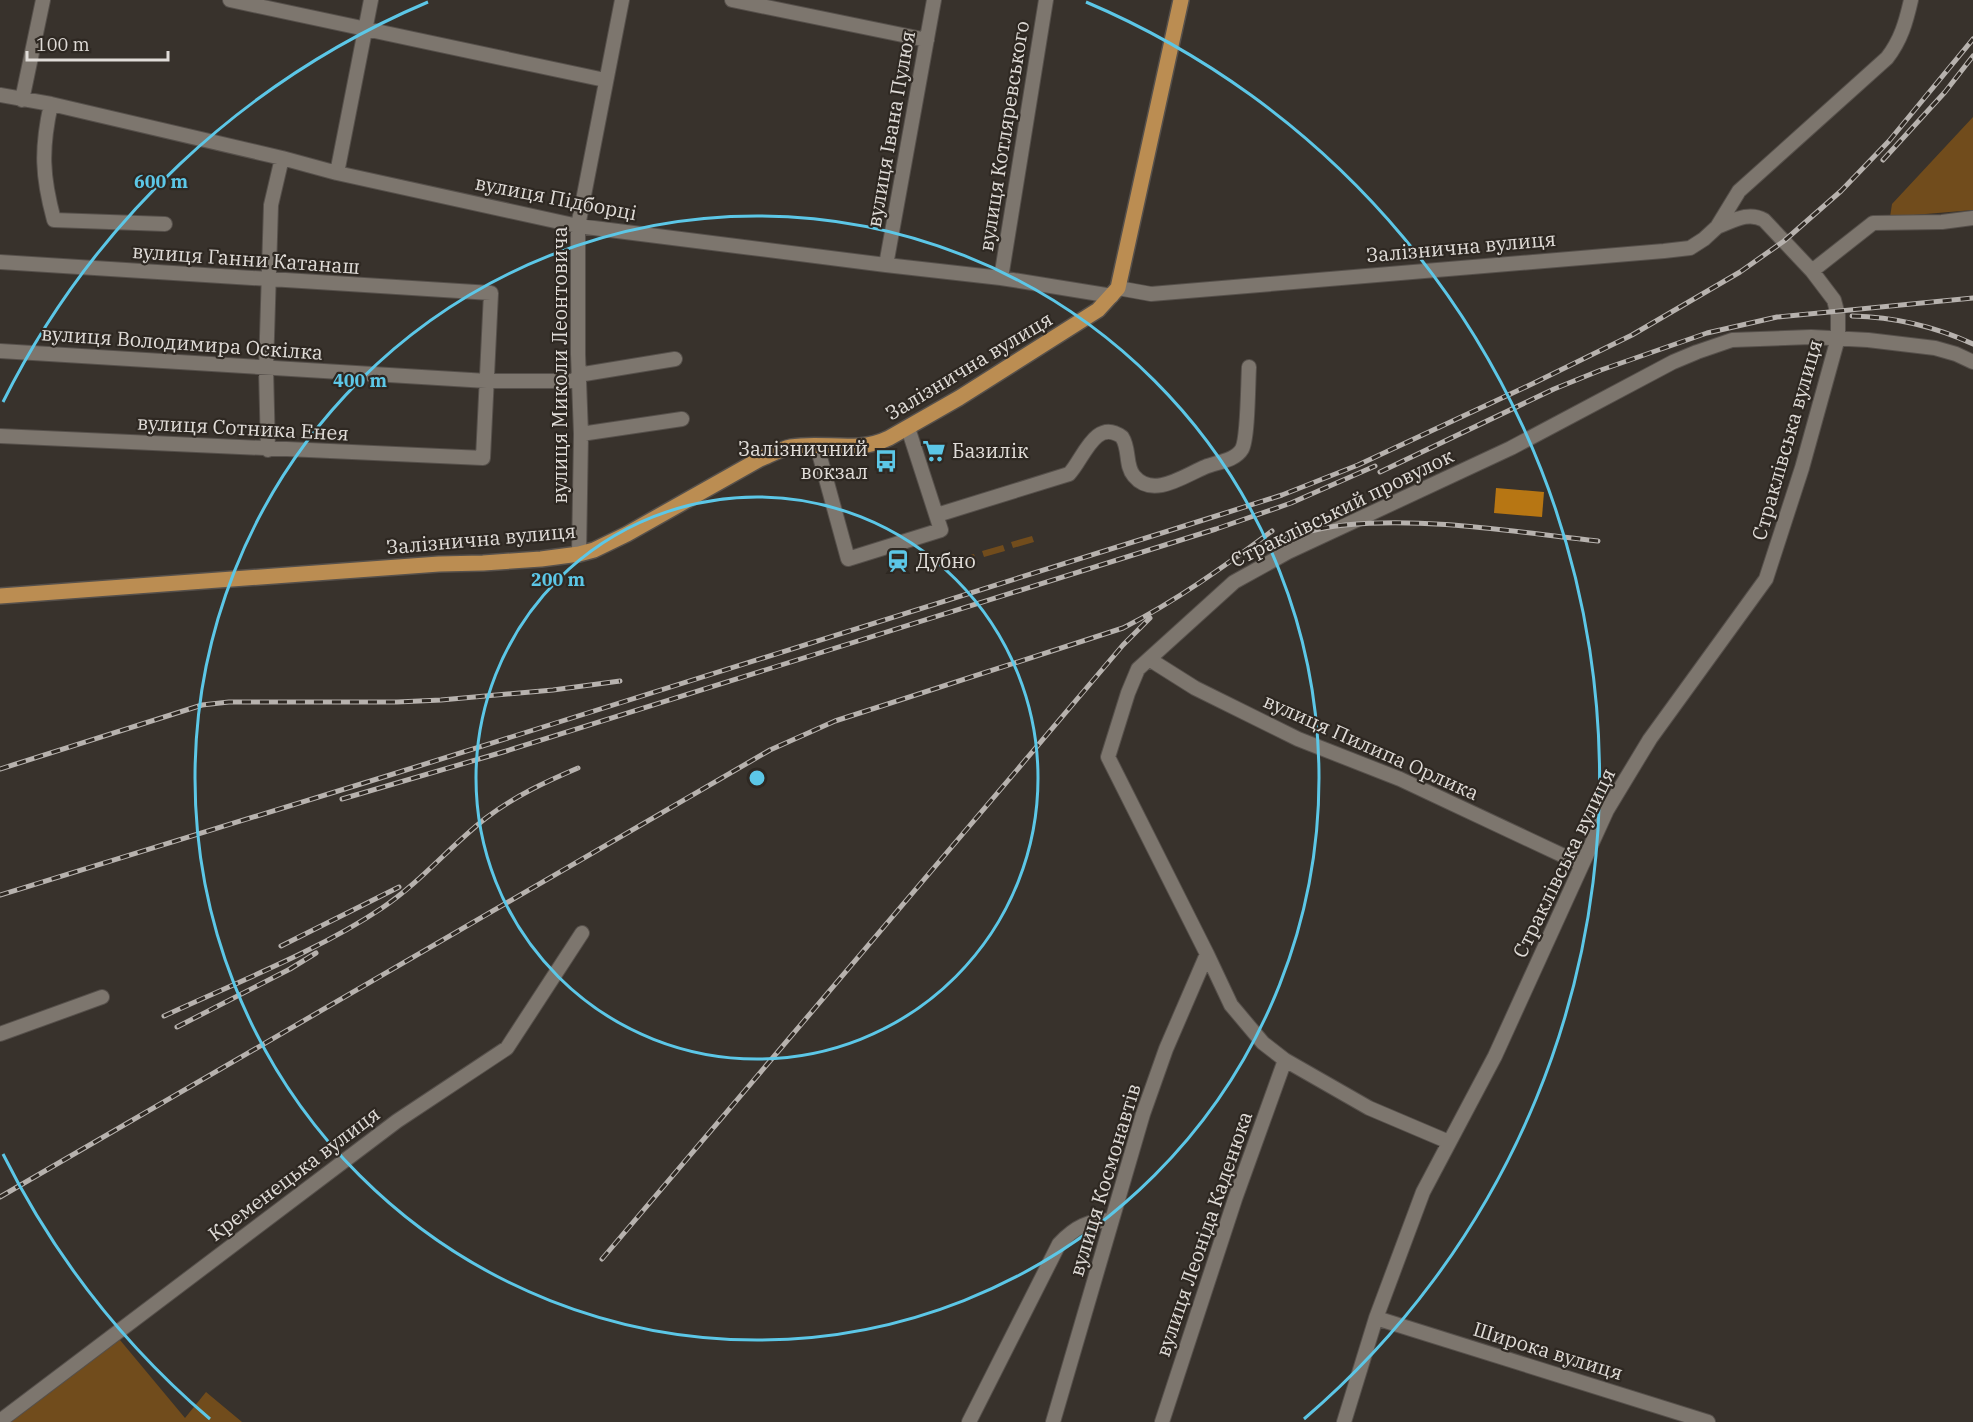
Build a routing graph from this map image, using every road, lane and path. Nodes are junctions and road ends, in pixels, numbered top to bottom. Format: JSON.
{"nodes":[{"id":1,"x":43,"y":0,"type":"edge"},
{"id":2,"x":230,"y":0,"type":"edge"},
{"id":3,"x":371,"y":0,"type":"edge"},
{"id":4,"x":622,"y":0,"type":"edge"},
{"id":5,"x":732,"y":0,"type":"edge"},
{"id":6,"x":934,"y":0,"type":"edge"},
{"id":7,"x":1046,"y":0,"type":"edge"},
{"id":8,"x":1181,"y":0,"type":"edge"},
{"id":9,"x":1911,"y":0,"type":"edge"},
{"id":10,"x":364,"y":30,"type":"junction"},
{"id":11,"x":927,"y":40,"type":"junction"},
{"id":12,"x":605,"y":80,"type":"junction"},
{"id":13,"x":0,"y":95,"type":"edge"},
{"id":14,"x":22,"y":100,"type":"junction"},
{"id":15,"x":51,"y":104,"type":"junction"},
{"id":16,"x":282,"y":158,"type":"junction"},
{"id":17,"x":337,"y":173,"type":"junction"},
{"id":18,"x":1973,"y":218,"type":"edge"},
{"id":19,"x":165,"y":224,"type":"dead end"},
{"id":20,"x":578,"y":226,"type":"junction"},
{"id":21,"x":1717,"y":227,"type":"junction"},
{"id":22,"x":0,"y":262,"type":"edge"},
{"id":23,"x":886,"y":265,"type":"junction"},
{"id":24,"x":1812,"y":272,"type":"junction"},
{"id":25,"x":1001,"y":278,"type":"junction"},
{"id":26,"x":269,"y":280,"type":"junction"},
{"id":27,"x":1115,"y":292,"type":"junction"},
{"id":28,"x":1838,"y":338,"type":"junction"},
{"id":29,"x":0,"y":351,"type":"edge"},
{"id":30,"x":675,"y":359,"type":"dead end"},
{"id":31,"x":1973,"y":362,"type":"edge"},
{"id":32,"x":1249,"y":367,"type":"dead end"},
{"id":33,"x":266,"y":369,"type":"junction"},
{"id":34,"x":578,"y":378,"type":"junction"},
{"id":35,"x":487,"y":381,"type":"junction"},
{"id":36,"x":682,"y":419,"type":"dead end"},
{"id":37,"x":908,"y":428,"type":"junction"},
{"id":38,"x":581,"y":434,"type":"junction"},
{"id":39,"x":0,"y":436,"type":"edge"},
{"id":40,"x":817,"y":446,"type":"junction"},
{"id":41,"x":268,"y":450,"type":"junction"},
{"id":42,"x":937,"y":515,"type":"junction"},
{"id":43,"x":579,"y":554,"type":"junction"},
{"id":44,"x":0,"y":596,"type":"edge"},
{"id":45,"x":1149,"y":659,"type":"junction"},
{"id":46,"x":1581,"y":864,"type":"junction"},
{"id":47,"x":582,"y":933,"type":"dead end"},
{"id":48,"x":1208,"y":954,"type":"junction"},
{"id":49,"x":102,"y":998,"type":"dead end"},
{"id":50,"x":0,"y":1034,"type":"edge"},
{"id":51,"x":1285,"y":1060,"type":"junction"},
{"id":52,"x":1449,"y":1142,"type":"junction"},
{"id":53,"x":1112,"y":1220,"type":"junction"},
{"id":54,"x":1376,"y":1318,"type":"junction"},
{"id":55,"x":0,"y":1421,"type":"edge"},
{"id":56,"x":969,"y":1422,"type":"edge"},
{"id":57,"x":1053,"y":1422,"type":"edge"},
{"id":58,"x":1162,"y":1422,"type":"edge"},
{"id":59,"x":1344,"y":1422,"type":"edge"},
{"id":60,"x":1708,"y":1422,"type":"edge"}],
"edges":[{"from":1,"to":14,"type":"street"},
{"from":2,"to":10,"type":"street"},
{"from":3,"to":10,"type":"street"},
{"from":4,"to":12,"type":"street","name":"вулиця Миколи Леонтовича"},
{"from":5,"to":11,"type":"street"},
{"from":6,"to":11,"type":"street","name":"вулиця Івана Пулюя"},
{"from":7,"to":25,"type":"street","name":"вулиця Котляревського"},
{"from":8,"to":27,"type":"main road"},
{"from":9,"to":21,"type":"street"},
{"from":10,"to":12,"type":"street"},
{"from":10,"to":17,"type":"street"},
{"from":11,"to":23,"type":"street","name":"вулиця Івана Пулюя"},
{"from":12,"to":20,"type":"street","name":"вулиця Миколи Леонтовича"},
{"from":13,"to":14,"type":"street","name":"вулиця Підборці"},
{"from":14,"to":15,"type":"street","name":"вулиця Підборці"},
{"from":15,"to":16,"type":"street","name":"вулиця Підборці"},
{"from":15,"to":19,"type":"street"},
{"from":16,"to":17,"type":"street","name":"вулиця Підборці"},
{"from":16,"to":26,"type":"street"},
{"from":17,"to":20,"type":"street","name":"вулиця Підборці"},
{"from":18,"to":24,"type":"street"},
{"from":20,"to":23,"type":"street","name":"вулиця Підборці"},
{"from":20,"to":34,"type":"street","name":"вулиця Миколи Леонтовича"},
{"from":21,"to":24,"type":"street","name":"Страклівська вулиця"},
{"from":21,"to":27,"type":"street","name":"Залізнична вулиця"},
{"from":22,"to":26,"type":"street","name":"вулиця Ганни Катанаш"},
{"from":23,"to":25,"type":"street","name":"вулиця Підборці"},
{"from":24,"to":28,"type":"street","name":"Страклівська вулиця"},
{"from":25,"to":27,"type":"street","name":"вулиця Підборці"},
{"from":26,"to":33,"type":"street"},
{"from":26,"to":35,"type":"street","name":"вулиця Ганни Катанаш"},
{"from":27,"to":37,"type":"main road","name":"Залізнична вулиця"},
{"from":28,"to":31,"type":"street","name":"Страклівський провулок"},
{"from":28,"to":45,"type":"street","name":"Страклівський провулок"},
{"from":28,"to":46,"type":"street","name":"Страклівська вулиця"},
{"from":29,"to":33,"type":"street","name":"вулиця Володимира Оскілка"},
{"from":30,"to":34,"type":"street","name":"вулиця Володимира Оскілка"},
{"from":32,"to":42,"type":"street"},
{"from":33,"to":35,"type":"street","name":"вулиця Володимира Оскілка"},
{"from":33,"to":41,"type":"street"},
{"from":34,"to":35,"type":"street","name":"вулиця Володимира Оскілка"},
{"from":34,"to":38,"type":"street","name":"вулиця Миколи Леонтовича"},
{"from":35,"to":41,"type":"street","name":"вулиця Сотника Енея"},
{"from":36,"to":38,"type":"street"},
{"from":37,"to":40,"type":"main road","name":"Залізнична вулиця"},
{"from":37,"to":42,"type":"street"},
{"from":38,"to":43,"type":"street","name":"вулиця Миколи Леонтовича"},
{"from":39,"to":41,"type":"street","name":"вулиця Сотника Енея"},
{"from":40,"to":42,"type":"street"},
{"from":40,"to":43,"type":"main road","name":"Залізнична вулиця"},
{"from":43,"to":44,"type":"main road","name":"Залізнична вулиця"},
{"from":45,"to":46,"type":"street","name":"вулиця Пилипа Орлика"},
{"from":45,"to":48,"type":"street","name":"Страклівський провулок"},
{"from":46,"to":52,"type":"street","name":"Страклівська вулиця"},
{"from":47,"to":55,"type":"street","name":"Кременецька вулиця"},
{"from":48,"to":51,"type":"street","name":"Страклівський провулок"},
{"from":48,"to":53,"type":"street","name":"вулиця Космонавтів"},
{"from":49,"to":50,"type":"street"},
{"from":51,"to":52,"type":"street","name":"Страклівський провулок"},
{"from":51,"to":58,"type":"street","name":"вулиця Леоніда Каденюка"},
{"from":52,"to":54,"type":"street","name":"Страклівська вулиця"},
{"from":53,"to":56,"type":"street"},
{"from":53,"to":57,"type":"street","name":"вулиця Космонавтів"},
{"from":54,"to":59,"type":"street","name":"Страклівська вулиця"},
{"from":54,"to":60,"type":"street","name":"Широка вулиця"}]}
